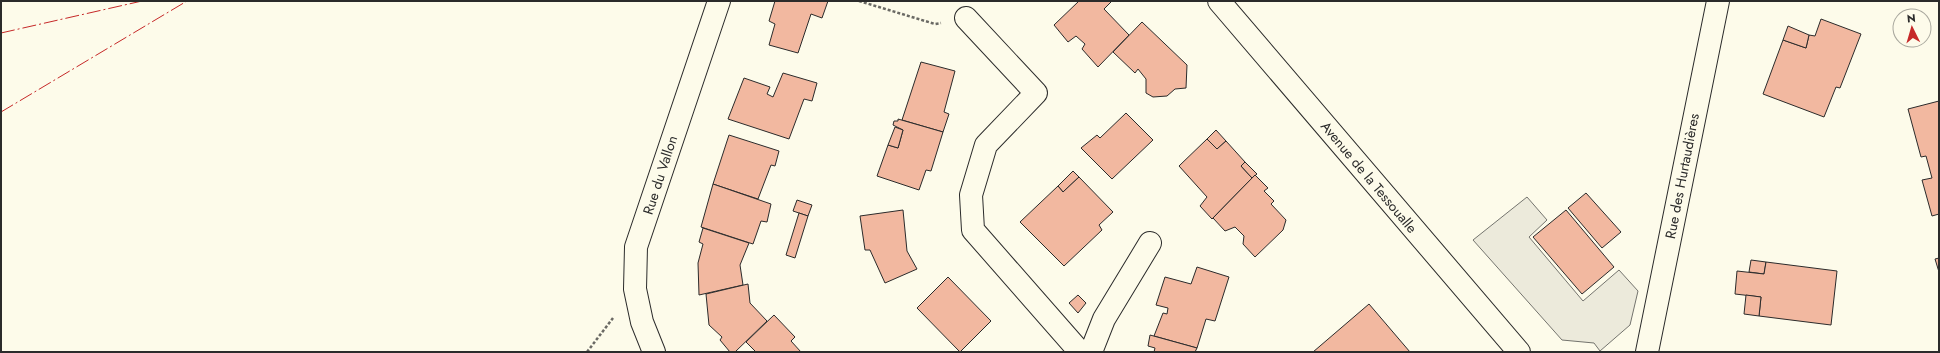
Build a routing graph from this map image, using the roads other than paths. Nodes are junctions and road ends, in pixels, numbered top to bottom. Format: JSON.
{"nodes":[{"id":1,"x":718,"y":1,"type":"edge"},
{"id":2,"x":1219,"y":1,"type":"edge"},
{"id":3,"x":1718,"y":1,"type":"edge"},
{"id":4,"x":966,"y":18,"type":"road end"},
{"id":5,"x":1150,"y":243,"type":"dead end"},
{"id":6,"x":654,"y":352,"type":"edge"},
{"id":7,"x":1080,"y":352,"type":"edge"},
{"id":8,"x":1091,"y":352,"type":"edge"},
{"id":9,"x":1519,"y":352,"type":"edge"},
{"id":10,"x":1647,"y":352,"type":"edge"}],
"edges":[{"from":1,"to":6,"type":"street","name":"Rue du Vallon"},
{"from":2,"to":9,"type":"street","name":"Avenue de la Tessoualle"},
{"from":3,"to":10,"type":"street","name":"Rue des Hurtaudières"},
{"from":4,"to":7,"type":"street"},
{"from":5,"to":8,"type":"street"}]}
